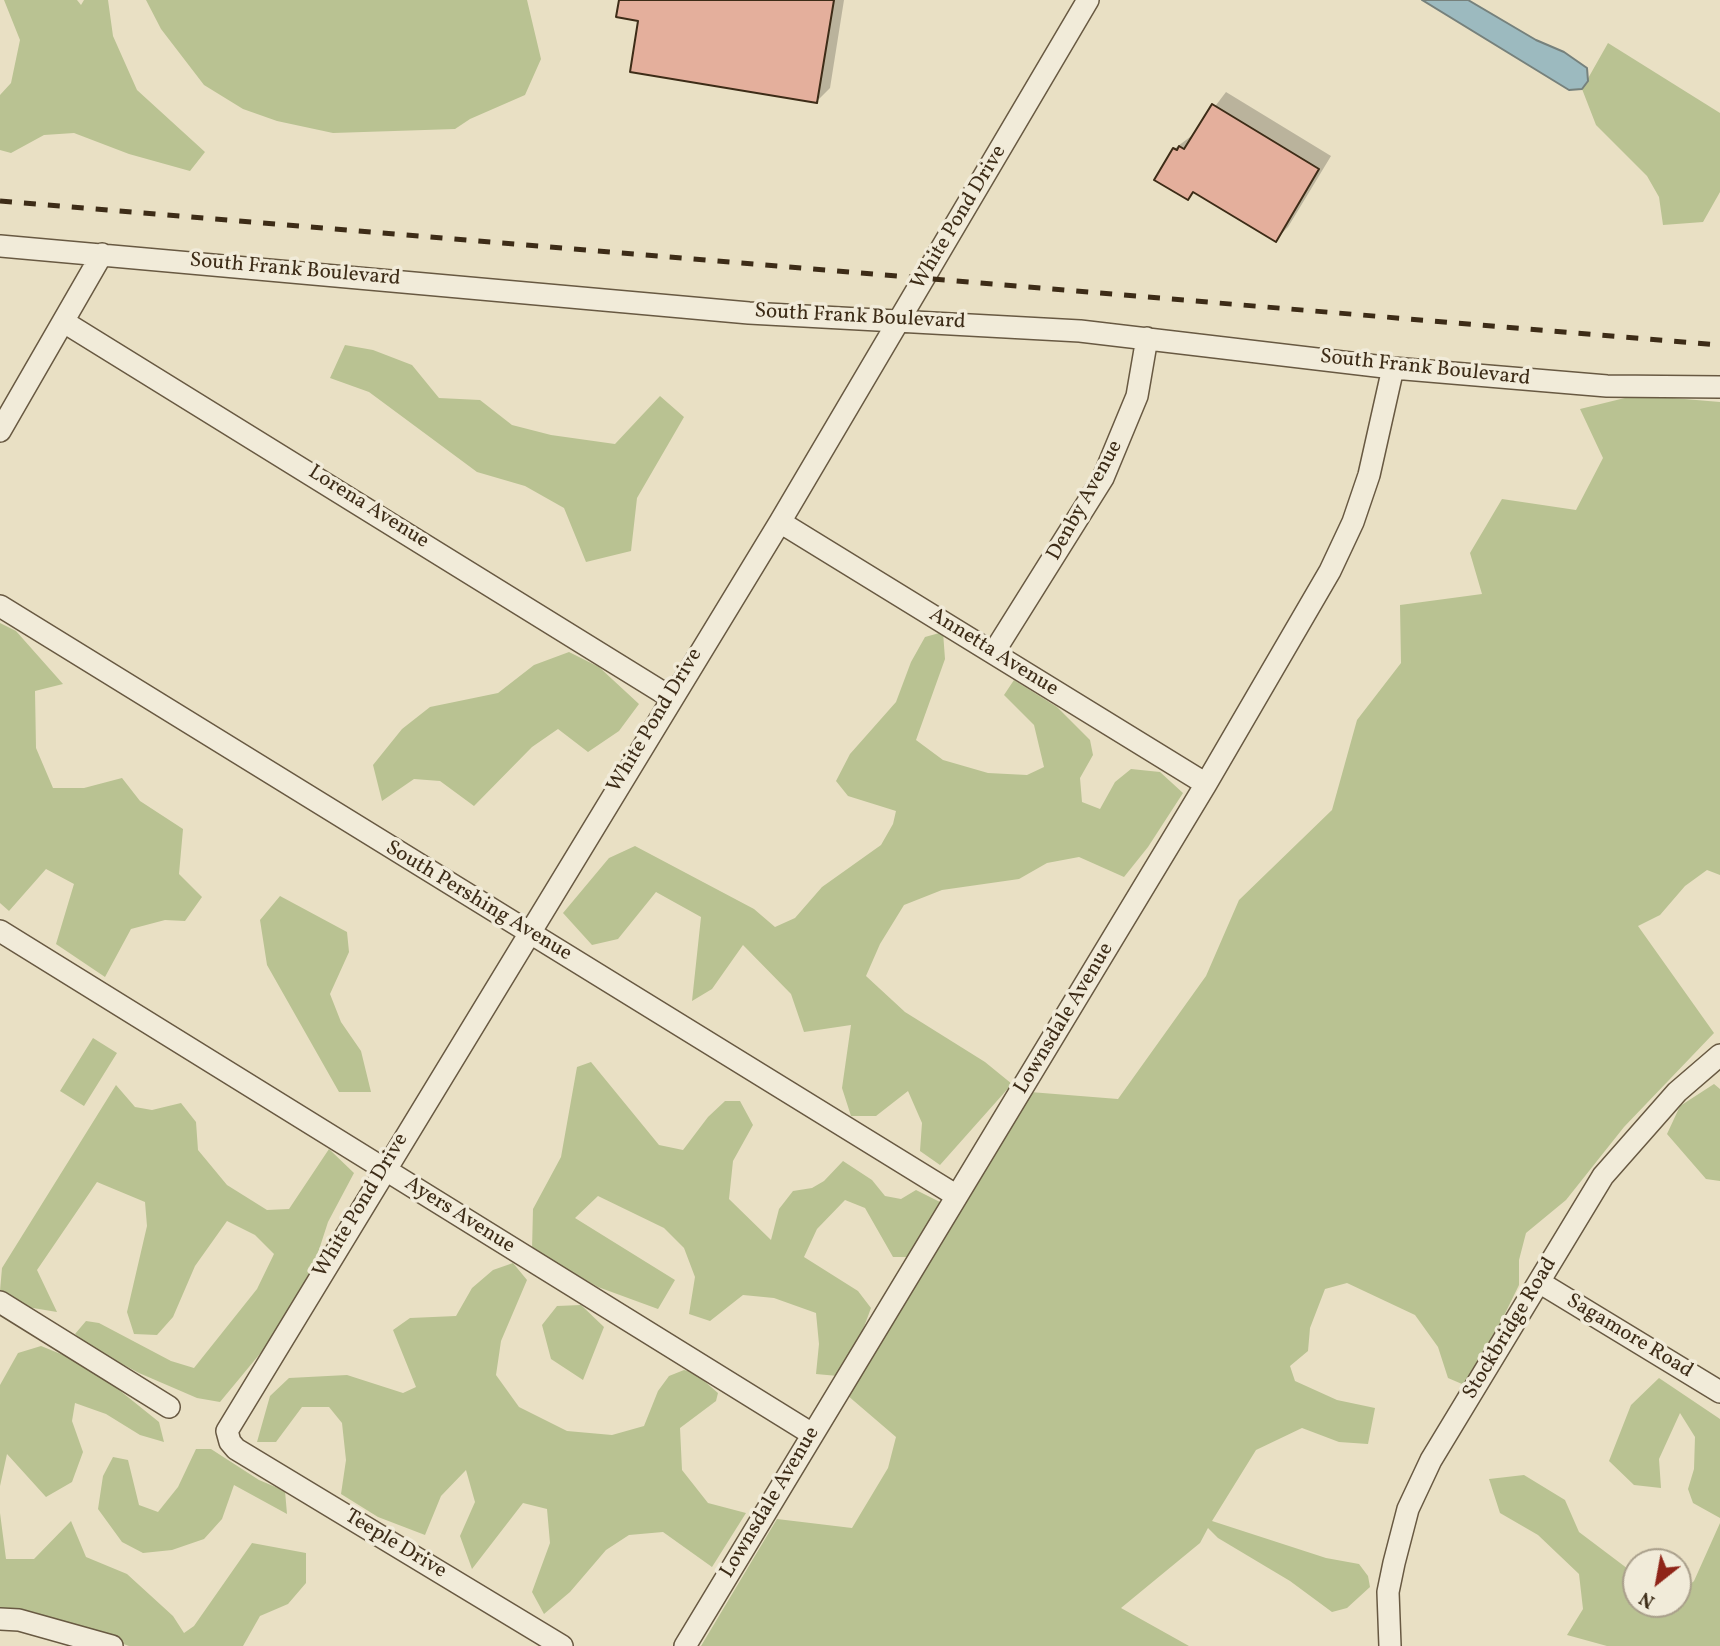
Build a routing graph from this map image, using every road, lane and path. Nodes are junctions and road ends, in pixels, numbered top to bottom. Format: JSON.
{"nodes":[{"id":1,"x":1088,"y":0,"type":"edge"},
{"id":2,"x":0,"y":246,"type":"edge"},
{"id":3,"x":102,"y":254,"type":"junction"},
{"id":4,"x":898,"y":321,"type":"junction"},
{"id":5,"x":64,"y":322,"type":"junction"},
{"id":6,"x":1147,"y":338,"type":"junction"},
{"id":7,"x":1393,"y":368,"type":"junction"},
{"id":8,"x":1720,"y":387,"type":"edge"},
{"id":9,"x":0,"y":431,"type":"edge"},
{"id":10,"x":780,"y":522,"type":"junction"},
{"id":11,"x":0,"y":606,"type":"edge"},
{"id":12,"x":994,"y":652,"type":"junction"},
{"id":13,"x":670,"y":697,"type":"junction"},
{"id":14,"x":1206,"y":784,"type":"junction"},
{"id":15,"x":0,"y":931,"type":"edge"},
{"id":16,"x":528,"y":933,"type":"junction"},
{"id":17,"x":1720,"y":1055,"type":"edge"},
{"id":18,"x":384,"y":1170,"type":"junction"},
{"id":19,"x":957,"y":1196,"type":"junction"},
{"id":20,"x":1539,"y":1282,"type":"junction"},
{"id":21,"x":0,"y":1302,"type":"edge"},
{"id":22,"x":1720,"y":1392,"type":"edge"},
{"id":23,"x":169,"y":1407,"type":"dead end"},
{"id":24,"x":812,"y":1434,"type":"junction"},
{"id":25,"x":230,"y":1442,"type":"joint"},
{"id":26,"x":0,"y":1619,"type":"edge"},
{"id":27,"x":112,"y":1646,"type":"edge"},
{"id":28,"x":562,"y":1646,"type":"edge"},
{"id":29,"x":685,"y":1646,"type":"edge"},
{"id":30,"x":1390,"y":1646,"type":"edge"}],
"edges":[{"from":1,"to":4,"type":"street","name":"White Pond Drive"},
{"from":2,"to":3,"type":"street","name":"South Frank Boulevard"},
{"from":3,"to":4,"type":"street","name":"South Frank Boulevard"},
{"from":3,"to":5,"type":"street"},
{"from":4,"to":6,"type":"street","name":"South Frank Boulevard"},
{"from":4,"to":10,"type":"street","name":"White Pond Drive"},
{"from":5,"to":9,"type":"street"},
{"from":5,"to":13,"type":"street","name":"Lorena Avenue"},
{"from":6,"to":7,"type":"street","name":"South Frank Boulevard"},
{"from":6,"to":12,"type":"street","name":"Denby Avenue"},
{"from":7,"to":8,"type":"street","name":"South Frank Boulevard"},
{"from":7,"to":14,"type":"street","name":"Lownsdale Avenue"},
{"from":10,"to":12,"type":"street","name":"Annetta Avenue"},
{"from":10,"to":13,"type":"street","name":"White Pond Drive"},
{"from":11,"to":16,"type":"street","name":"South Pershing Avenue"},
{"from":12,"to":14,"type":"street","name":"Annetta Avenue"},
{"from":13,"to":16,"type":"street","name":"White Pond Drive"},
{"from":14,"to":19,"type":"street","name":"Lownsdale Avenue"},
{"from":15,"to":18,"type":"street","name":"Ayers Avenue"},
{"from":16,"to":18,"type":"street","name":"White Pond Drive"},
{"from":16,"to":19,"type":"street","name":"South Pershing Avenue"},
{"from":17,"to":20,"type":"street","name":"Stockbridge Road"},
{"from":18,"to":24,"type":"street","name":"Ayers Avenue"},
{"from":18,"to":25,"type":"street","name":"White Pond Drive"},
{"from":19,"to":24,"type":"street","name":"Lownsdale Avenue"},
{"from":20,"to":22,"type":"street","name":"Sagamore Road"},
{"from":20,"to":30,"type":"street","name":"Stockbridge Road"},
{"from":21,"to":23,"type":"street"},
{"from":24,"to":29,"type":"street","name":"Lownsdale Avenue"},
{"from":25,"to":28,"type":"street","name":"Teeple Drive"},
{"from":26,"to":27,"type":"street"}]}
